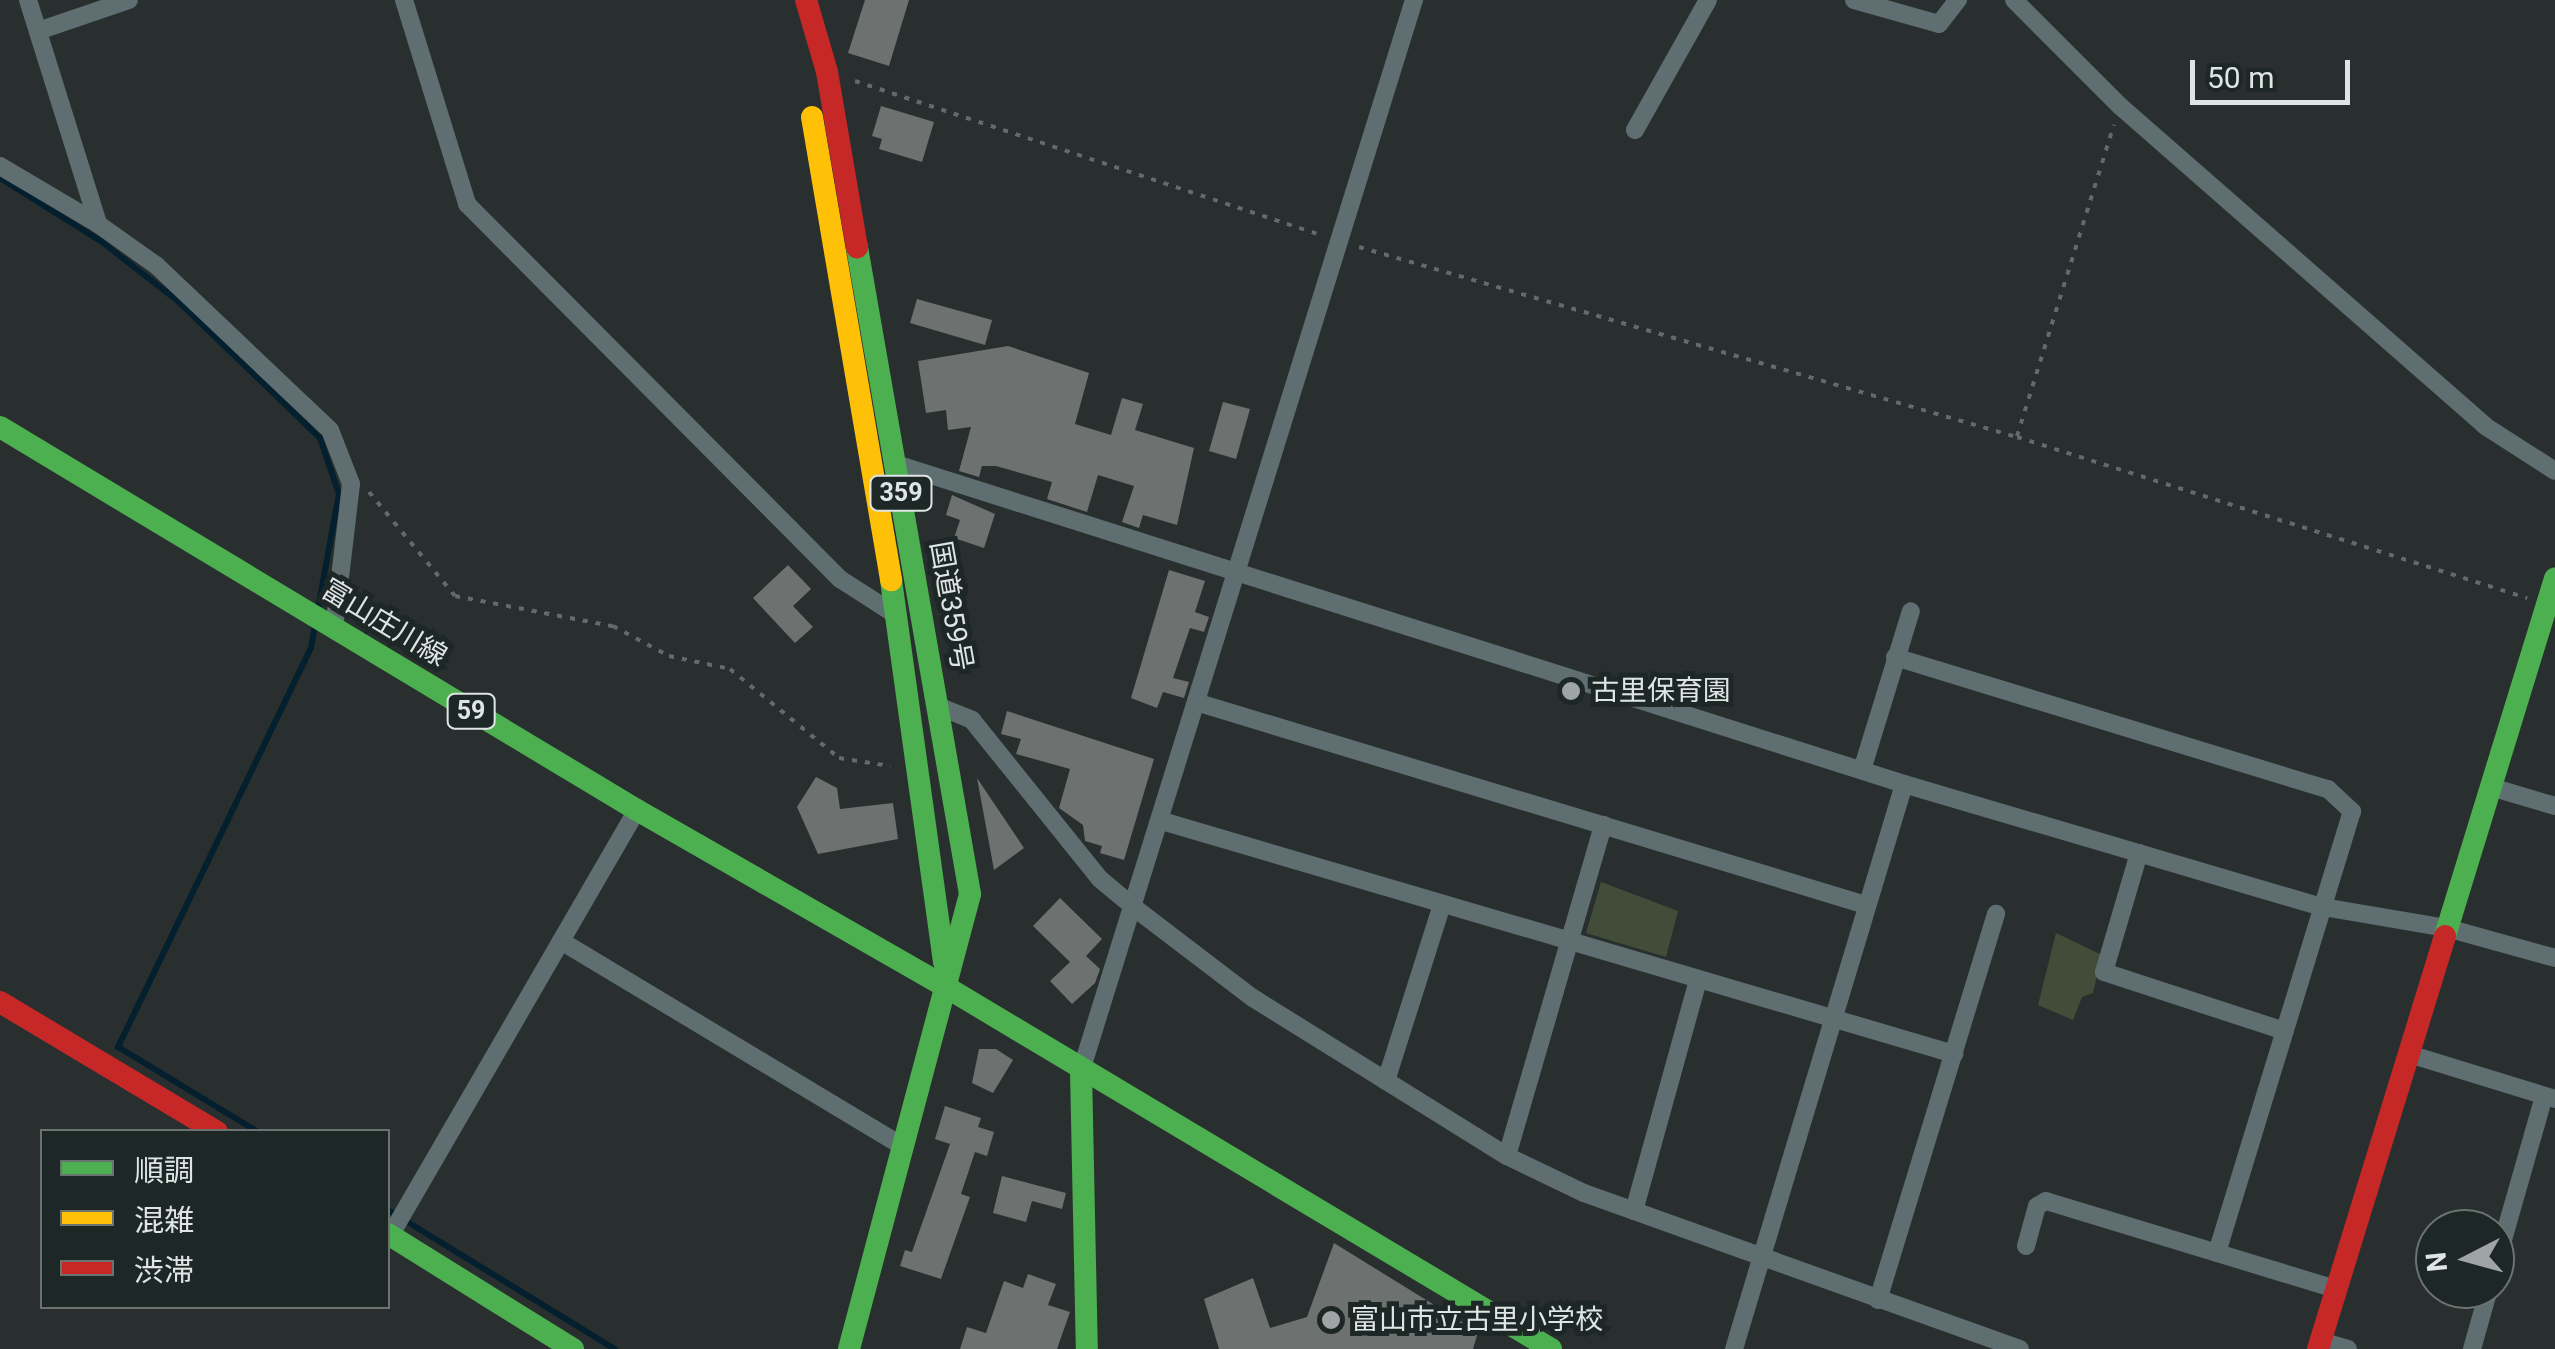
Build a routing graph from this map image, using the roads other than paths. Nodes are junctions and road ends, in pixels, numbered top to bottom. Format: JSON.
{"nodes":[{"id":1,"x":28,"y":0,"type":"edge"},
{"id":2,"x":130,"y":0,"type":"edge"},
{"id":3,"x":404,"y":0,"type":"edge"},
{"id":4,"x":782,"y":0,"type":"edge"},
{"id":5,"x":806,"y":0,"type":"edge"},
{"id":6,"x":1414,"y":0,"type":"edge"},
{"id":7,"x":1708,"y":0,"type":"edge"},
{"id":8,"x":1854,"y":0,"type":"edge"},
{"id":9,"x":1958,"y":0,"type":"edge"},
{"id":10,"x":2014,"y":0,"type":"edge"},
{"id":11,"x":38,"y":31,"type":"junction"},
{"id":12,"x":1635,"y":130,"type":"dead end"},
{"id":13,"x":0,"y":166,"type":"edge"},
{"id":14,"x":98,"y":224,"type":"junction"},
{"id":15,"x":0,"y":427,"type":"edge"},
{"id":16,"x":896,"y":464,"type":"junction"},
{"id":17,"x":2555,"y":472,"type":"edge"},
{"id":18,"x":1240,"y":574,"type":"junction"},
{"id":19,"x":2555,"y":579,"type":"edge"},
{"id":20,"x":1911,"y":610,"type":"dead end"},
{"id":21,"x":897,"y":616,"type":"junction"},
{"id":22,"x":334,"y":628,"type":"junction"},
{"id":23,"x":1895,"y":657,"type":"junction"},
{"id":24,"x":1199,"y":702,"type":"junction"},
{"id":25,"x":938,"y":706,"type":"junction"},
{"id":26,"x":1862,"y":770,"type":"junction"},
{"id":27,"x":1904,"y":784,"type":"junction"},
{"id":28,"x":2491,"y":787,"type":"junction"},
{"id":29,"x":2555,"y":806,"type":"edge"},
{"id":30,"x":636,"y":810,"type":"junction"},
{"id":31,"x":1162,"y":821,"type":"junction"},
{"id":32,"x":1604,"y":825,"type":"junction"},
{"id":33,"x":2139,"y":853,"type":"junction"},
{"id":34,"x":1442,"y":904,"type":"junction"},
{"id":35,"x":1866,"y":905,"type":"junction"},
{"id":36,"x":2323,"y":907,"type":"junction"},
{"id":37,"x":1136,"y":909,"type":"junction"},
{"id":38,"x":1996,"y":914,"type":"dead end"},
{"id":39,"x":2448,"y":928,"type":"junction"},
{"id":40,"x":561,"y":941,"type":"junction"},
{"id":41,"x":1570,"y":942,"type":"junction"},
{"id":42,"x":2555,"y":958,"type":"edge"},
{"id":43,"x":1698,"y":980,"type":"junction"},
{"id":44,"x":946,"y":986,"type":"junction"},
{"id":45,"x":0,"y":1002,"type":"edge"},
{"id":46,"x":1830,"y":1018,"type":"junction"},
{"id":47,"x":2285,"y":1030,"type":"junction"},
{"id":48,"x":1954,"y":1054,"type":"junction"},
{"id":49,"x":2409,"y":1054,"type":"junction"},
{"id":50,"x":1082,"y":1072,"type":"junction"},
{"id":51,"x":1386,"y":1081,"type":"junction"},
{"id":52,"x":2549,"y":1098,"type":"edge"},
{"id":53,"x":212,"y":1129,"type":"edge"},
{"id":54,"x":902,"y":1146,"type":"junction"},
{"id":55,"x":1507,"y":1156,"type":"junction"},
{"id":56,"x":2514,"y":1209,"type":"edge"},
{"id":57,"x":1634,"y":1211,"type":"junction"},
{"id":58,"x":390,"y":1233,"type":"edge"},
{"id":59,"x":390,"y":1236,"type":"edge"},
{"id":60,"x":2026,"y":1246,"type":"dead end"},
{"id":61,"x":2217,"y":1253,"type":"junction"},
{"id":62,"x":1760,"y":1256,"type":"junction"},
{"id":63,"x":2336,"y":1289,"type":"junction"},
{"id":64,"x":1878,"y":1300,"type":"junction"},
{"id":65,"x":2483,"y":1309,"type":"edge"},
{"id":66,"x":2319,"y":1345,"type":"edge"},
{"id":67,"x":573,"y":1349,"type":"edge"},
{"id":68,"x":849,"y":1349,"type":"edge"},
{"id":69,"x":1087,"y":1349,"type":"edge"},
{"id":70,"x":1551,"y":1349,"type":"edge"},
{"id":71,"x":1734,"y":1349,"type":"edge"},
{"id":72,"x":2020,"y":1349,"type":"edge"},
{"id":73,"x":2348,"y":1349,"type":"edge"},
{"id":74,"x":2472,"y":1349,"type":"edge"}],
"edges":[{"from":1,"to":11,"type":"street"},
{"from":2,"to":11,"type":"street"},
{"from":3,"to":21,"type":"street"},
{"from":4,"to":21,"type":"main road","name":"国道359号","number":"359"},
{"from":5,"to":16,"type":"main road","name":"国道359号","number":"359"},
{"from":6,"to":18,"type":"street"},
{"from":7,"to":12,"type":"street"},
{"from":8,"to":9,"type":"street"},
{"from":10,"to":17,"type":"street"},
{"from":11,"to":14,"type":"street"},
{"from":13,"to":14,"type":"street"},
{"from":14,"to":22,"type":"street"},
{"from":15,"to":22,"type":"main road","name":"富山庄川線","number":"59"},
{"from":16,"to":18,"type":"street"},
{"from":16,"to":25,"type":"main road","name":"国道359号","number":"359"},
{"from":18,"to":24,"type":"street"},
{"from":18,"to":26,"type":"street"},
{"from":19,"to":28,"type":"main road"},
{"from":20,"to":23,"type":"street"},
{"from":21,"to":44,"type":"main road","name":"国道359号","number":"359"},
{"from":22,"to":30,"type":"main road","name":"富山庄川線","number":"59"},
{"from":23,"to":26,"type":"street"},
{"from":23,"to":36,"type":"street"},
{"from":24,"to":31,"type":"street"},
{"from":24,"to":32,"type":"street"},
{"from":25,"to":37,"type":"street"},
{"from":25,"to":44,"type":"main road","name":"国道359号","number":"359"},
{"from":26,"to":27,"type":"street"},
{"from":27,"to":33,"type":"street"},
{"from":27,"to":35,"type":"street"},
{"from":28,"to":29,"type":"street"},
{"from":28,"to":39,"type":"main road"},
{"from":30,"to":40,"type":"street"},
{"from":30,"to":44,"type":"main road","name":"富山庄川線","number":"59"},
{"from":31,"to":34,"type":"street"},
{"from":31,"to":37,"type":"street"},
{"from":32,"to":35,"type":"street"},
{"from":32,"to":41,"type":"street"},
{"from":33,"to":36,"type":"street"},
{"from":33,"to":47,"type":"street"},
{"from":34,"to":41,"type":"street"},
{"from":34,"to":51,"type":"street"},
{"from":35,"to":46,"type":"street"},
{"from":36,"to":39,"type":"street"},
{"from":36,"to":47,"type":"street"},
{"from":37,"to":50,"type":"street"},
{"from":37,"to":51,"type":"street"},
{"from":38,"to":48,"type":"street"},
{"from":39,"to":42,"type":"street"},
{"from":39,"to":49,"type":"main road"},
{"from":40,"to":54,"type":"street"},
{"from":40,"to":58,"type":"street"},
{"from":41,"to":43,"type":"street"},
{"from":41,"to":55,"type":"street"},
{"from":43,"to":46,"type":"street"},
{"from":43,"to":57,"type":"street"},
{"from":44,"to":50,"type":"main road","name":"富山庄川線"},
{"from":44,"to":54,"type":"main road","name":"国道359号","number":"359"},
{"from":45,"to":53,"type":"main road"},
{"from":46,"to":48,"type":"street"},
{"from":46,"to":62,"type":"street"},
{"from":47,"to":61,"type":"street"},
{"from":48,"to":64,"type":"street"},
{"from":49,"to":52,"type":"street"},
{"from":49,"to":63,"type":"main road"},
{"from":50,"to":69,"type":"main road"},
{"from":50,"to":70,"type":"main road","name":"富山庄川線"},
{"from":51,"to":55,"type":"street"},
{"from":52,"to":56,"type":"street"},
{"from":54,"to":68,"type":"main road","name":"国道359号","number":"359"},
{"from":55,"to":57,"type":"street"},
{"from":57,"to":62,"type":"street"},
{"from":59,"to":67,"type":"main road"},
{"from":60,"to":61,"type":"street"},
{"from":61,"to":63,"type":"street"},
{"from":62,"to":64,"type":"street"},
{"from":62,"to":71,"type":"street"},
{"from":63,"to":66,"type":"main road"},
{"from":64,"to":72,"type":"street"},
{"from":65,"to":74,"type":"street"},
{"from":66,"to":73,"type":"street"}]}
